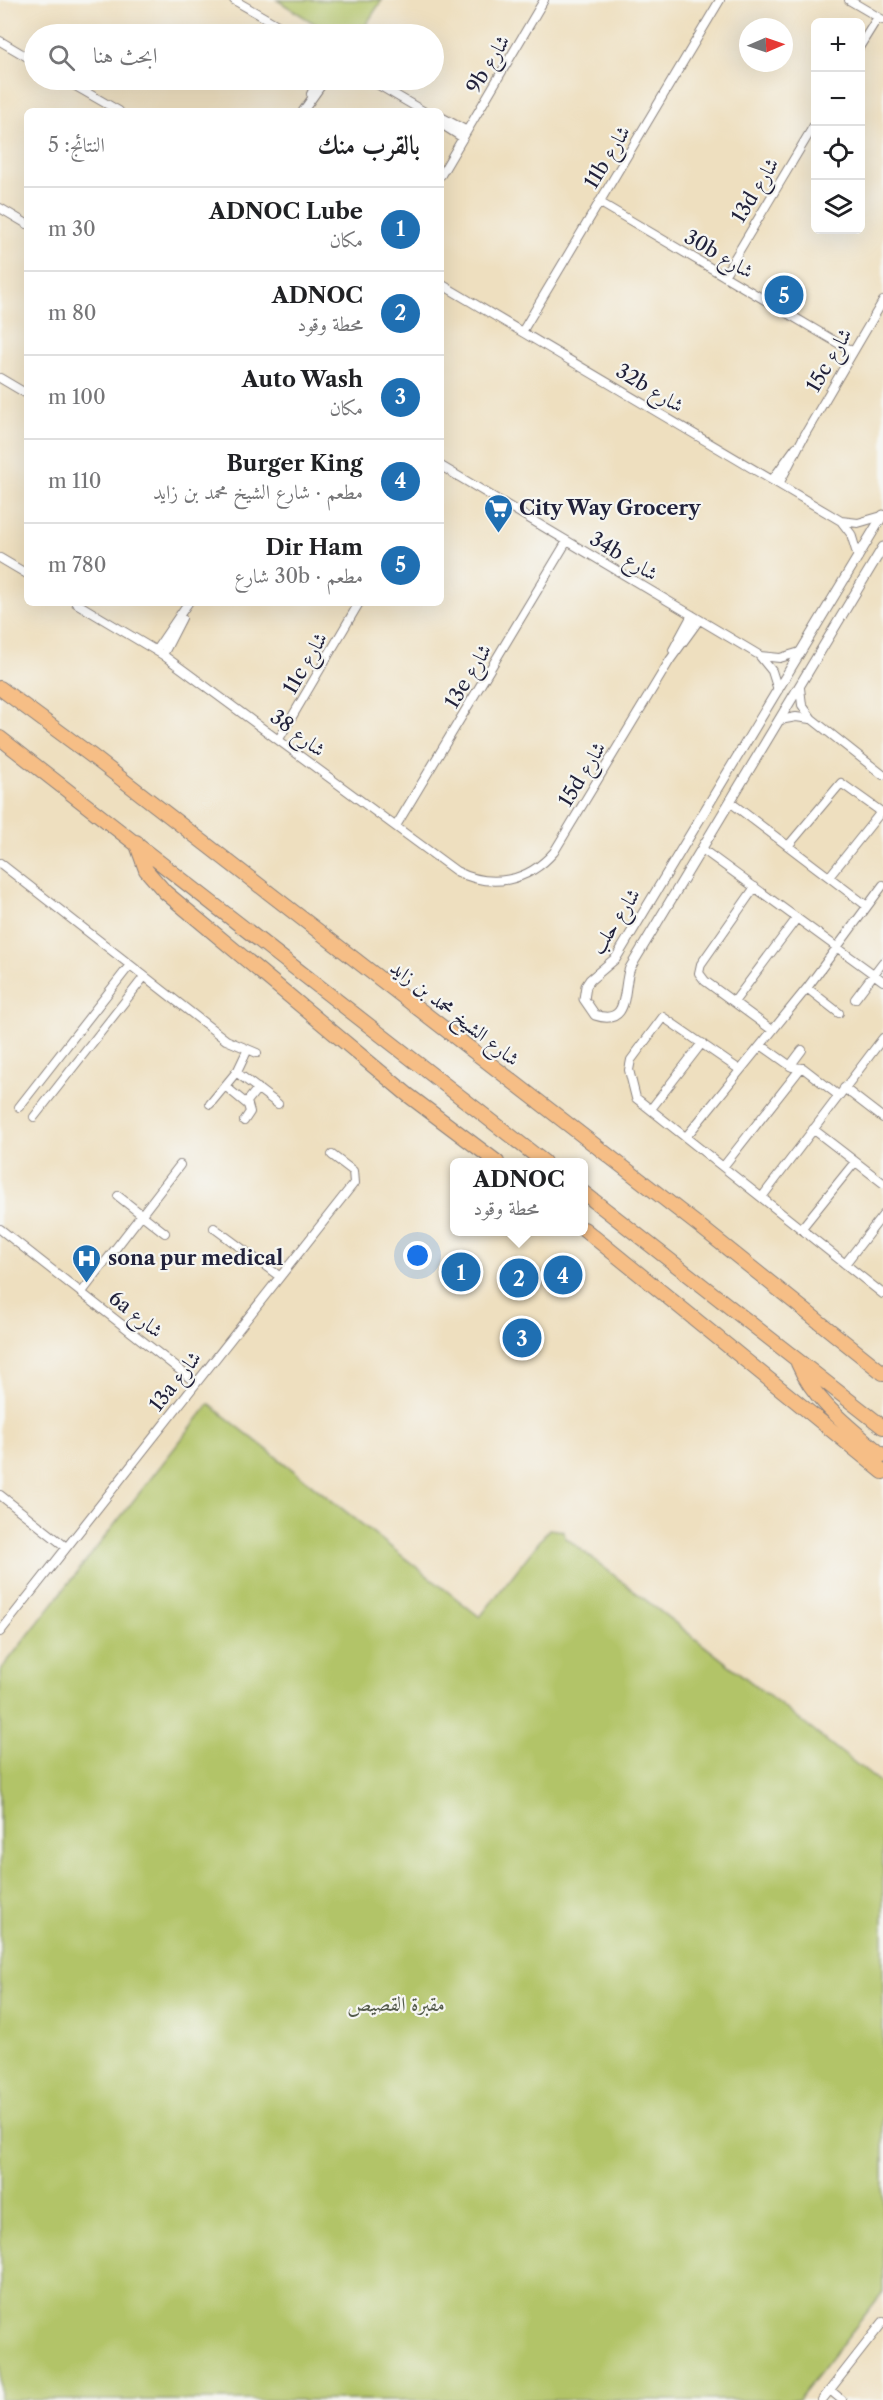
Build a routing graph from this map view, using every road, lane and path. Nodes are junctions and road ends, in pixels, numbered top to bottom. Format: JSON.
{"nodes":[{"id":1,"x":544,"y":0,"type":"edge"},
{"id":2,"x":720,"y":0,"type":"edge"},
{"id":3,"x":849,"y":0,"type":"edge"},
{"id":4,"x":238,"y":1,"type":"edge"},
{"id":5,"x":881,"y":18,"type":"edge"},
{"id":6,"x":276,"y":24,"type":"edge"},
{"id":7,"x":865,"y":40,"type":"edge"},
{"id":8,"x":0,"y":41,"type":"edge"},
{"id":9,"x":24,"y":55,"type":"edge"},
{"id":10,"x":83,"y":90,"type":"edge"},
{"id":11,"x":313,"y":90,"type":"edge"},
{"id":12,"x":318,"y":90,"type":"edge"},
{"id":13,"x":388,"y":90,"type":"edge"},
{"id":14,"x":114,"y":108,"type":"edge"},
{"id":15,"x":305,"y":108,"type":"edge"},
{"id":16,"x":419,"y":108,"type":"edge"},
{"id":17,"x":444,"y":119,"type":"edge"},
{"id":18,"x":444,"y":125,"type":"edge"},
{"id":19,"x":814,"y":126,"type":"edge"},
{"id":20,"x":465,"y":134,"type":"junction"},
{"id":21,"x":444,"y":170,"type":"edge"},
{"id":22,"x":599,"y":202,"type":"junction"},
{"id":23,"x":0,"y":208,"type":"edge"},
{"id":24,"x":24,"y":222,"type":"edge"},
{"id":25,"x":724,"y":276,"type":"junction"},
{"id":26,"x":444,"y":286,"type":"edge"},
{"id":27,"x":883,"y":301,"type":"edge"},
{"id":28,"x":522,"y":332,"type":"junction"},
{"id":29,"x":853,"y":352,"type":"junction"},
{"id":30,"x":0,"y":378,"type":"edge"},
{"id":31,"x":24,"y":392,"type":"edge"},
{"id":32,"x":444,"y":468,"type":"edge"},
{"id":33,"x":776,"y":482,"type":"junction"},
{"id":34,"x":883,"y":515,"type":"edge"},
{"id":35,"x":841,"y":521,"type":"junction"},
{"id":36,"x":567,"y":541,"type":"junction"},
{"id":37,"x":883,"y":547,"type":"edge"},
{"id":38,"x":858,"y":556,"type":"junction"},
{"id":39,"x":0,"y":558,"type":"edge"},
{"id":40,"x":24,"y":572,"type":"edge"},
{"id":41,"x":81,"y":606,"type":"edge"},
{"id":42,"x":186,"y":606,"type":"edge"},
{"id":43,"x":357,"y":606,"type":"edge"},
{"id":44,"x":696,"y":618,"type":"junction"},
{"id":45,"x":800,"y":652,"type":"junction"},
{"id":46,"x":160,"y":653,"type":"junction"},
{"id":47,"x":759,"y":655,"type":"junction"},
{"id":48,"x":0,"y":688,"type":"edge"},
{"id":49,"x":800,"y":688,"type":"junction"},
{"id":50,"x":778,"y":690,"type":"junction"},
{"id":51,"x":780,"y":720,"type":"junction"},
{"id":52,"x":812,"y":720,"type":"junction"},
{"id":53,"x":0,"y":738,"type":"edge"},
{"id":54,"x":279,"y":739,"type":"junction"},
{"id":55,"x":883,"y":775,"type":"edge"},
{"id":56,"x":730,"y":802,"type":"junction"},
{"id":57,"x":882,"y":813,"type":"edge"},
{"id":58,"x":396,"y":826,"type":"junction"},
{"id":59,"x":136,"y":842,"type":"junction"},
{"id":60,"x":788,"y":846,"type":"junction"},
{"id":61,"x":702,"y":849,"type":"junction"},
{"id":62,"x":0,"y":863,"type":"edge"},
{"id":63,"x":829,"y":877,"type":"junction"},
{"id":64,"x":502,"y":881,"type":"joint"},
{"id":65,"x":883,"y":885,"type":"edge"},
{"id":66,"x":755,"y":887,"type":"junction"},
{"id":67,"x":867,"y":906,"type":"junction"},
{"id":68,"x":797,"y":918,"type":"junction"},
{"id":69,"x":837,"y":947,"type":"junction"},
{"id":70,"x":883,"y":962,"type":"edge"},
{"id":71,"x":130,"y":965,"type":"junction"},
{"id":72,"x":874,"y":974,"type":"junction"},
{"id":73,"x":144,"y":977,"type":"junction"},
{"id":74,"x":883,"y":981,"type":"edge"},
{"id":75,"x":807,"y":988,"type":"junction"},
{"id":76,"x":855,"y":999,"type":"dead end"},
{"id":77,"x":734,"y":1002,"type":"junction"},
{"id":78,"x":839,"y":1013,"type":"dead end"},
{"id":79,"x":772,"y":1030,"type":"junction"},
{"id":80,"x":883,"y":1038,"type":"edge"},
{"id":81,"x":702,"y":1043,"type":"junction"},
{"id":82,"x":761,"y":1045,"type":"junction"},
{"id":83,"x":802,"y":1050,"type":"dead end"},
{"id":84,"x":247,"y":1052,"type":"junction"},
{"id":85,"x":256,"y":1053,"type":"dead end"},
{"id":86,"x":790,"y":1066,"type":"junction"},
{"id":87,"x":801,"y":1068,"type":"junction"},
{"id":88,"x":740,"y":1070,"type":"junction"},
{"id":89,"x":236,"y":1072,"type":"junction"},
{"id":90,"x":225,"y":1086,"type":"junction"},
{"id":91,"x":258,"y":1088,"type":"junction"},
{"id":92,"x":844,"y":1088,"type":"junction"},
{"id":93,"x":838,"y":1095,"type":"junction"},
{"id":94,"x":246,"y":1103,"type":"junction"},
{"id":95,"x":210,"y":1104,"type":"dead end"},
{"id":96,"x":278,"y":1104,"type":"dead end"},
{"id":97,"x":19,"y":1107,"type":"dead end"},
{"id":98,"x":651,"y":1109,"type":"junction"},
{"id":99,"x":882,"y":1116,"type":"edge"},
{"id":100,"x":34,"y":1117,"type":"dead end"},
{"id":101,"x":244,"y":1121,"type":"dead end"},
{"id":102,"x":813,"y":1129,"type":"junction"},
{"id":103,"x":686,"y":1137,"type":"junction"},
{"id":104,"x":332,"y":1155,"type":"dead end"},
{"id":105,"x":492,"y":1158,"type":"edge"},
{"id":106,"x":539,"y":1158,"type":"edge"},
{"id":107,"x":855,"y":1162,"type":"junction"},
{"id":108,"x":180,"y":1165,"type":"dead end"},
{"id":109,"x":723,"y":1167,"type":"junction"},
{"id":110,"x":883,"y":1183,"type":"edge"},
{"id":111,"x":118,"y":1196,"type":"dead end"},
{"id":112,"x":588,"y":1196,"type":"edge"},
{"id":113,"x":762,"y":1197,"type":"junction"},
{"id":114,"x":142,"y":1215,"type":"junction"},
{"id":115,"x":883,"y":1215,"type":"edge"},
{"id":116,"x":214,"y":1228,"type":"dead end"},
{"id":117,"x":0,"y":1229,"type":"edge"},
{"id":118,"x":801,"y":1229,"type":"junction"},
{"id":119,"x":165,"y":1233,"type":"dead end"},
{"id":120,"x":588,"y":1233,"type":"edge"},
{"id":121,"x":845,"y":1264,"type":"junction"},
{"id":122,"x":279,"y":1276,"type":"junction"},
{"id":123,"x":82,"y":1292,"type":"junction"},
{"id":124,"x":883,"y":1294,"type":"edge"},
{"id":125,"x":797,"y":1361,"type":"junction"},
{"id":126,"x":883,"y":1373,"type":"edge"},
{"id":127,"x":195,"y":1382,"type":"junction"},
{"id":128,"x":883,"y":1427,"type":"edge"},
{"id":129,"x":883,"y":1456,"type":"edge"},
{"id":130,"x":883,"y":1472,"type":"edge"},
{"id":131,"x":0,"y":1495,"type":"edge"},
{"id":132,"x":66,"y":1546,"type":"junction"},
{"id":133,"x":0,"y":1632,"type":"edge"},
{"id":134,"x":883,"y":2322,"type":"edge"},
{"id":135,"x":830,"y":2390,"type":"junction"},
{"id":136,"x":822,"y":2400,"type":"edge"},
{"id":137,"x":842,"y":2400,"type":"edge"}],
"edges":[{"from":1,"to":20,"type":"street","name":"9b شارع"},
{"from":2,"to":22,"type":"street","name":"11b شارع"},
{"from":3,"to":5,"type":"street"},
{"from":4,"to":6,"type":"street"},
{"from":5,"to":7,"type":"street"},
{"from":8,"to":9,"type":"street"},
{"from":10,"to":14,"type":"street"},
{"from":11,"to":15,"type":"street"},
{"from":12,"to":15,"type":"street"},
{"from":13,"to":16,"type":"street"},
{"from":17,"to":20,"type":"street"},
{"from":18,"to":20,"type":"street"},
{"from":19,"to":25,"type":"street","name":"13d شارع"},
{"from":20,"to":21,"type":"street","name":"9b شارع"},
{"from":22,"to":25,"type":"street","name":"30b شارع"},
{"from":22,"to":28,"type":"street","name":"11b شارع"},
{"from":23,"to":24,"type":"street"},
{"from":25,"to":29,"type":"street","name":"30b شارع"},
{"from":26,"to":28,"type":"street","name":"32b شارع"},
{"from":27,"to":29,"type":"street","name":"15c شارع"},
{"from":28,"to":33,"type":"street","name":"32b شارع"},
{"from":29,"to":33,"type":"street","name":"15c شارع"},
{"from":30,"to":31,"type":"street"},
{"from":32,"to":36,"type":"street","name":"34b شارع"},
{"from":33,"to":35,"type":"street","name":"32b شارع"},
{"from":34,"to":35,"type":"street"},
{"from":34,"to":38,"type":"street","name":"شارع حلب"},
{"from":35,"to":38,"type":"street"},
{"from":36,"to":44,"type":"street","name":"34b شارع"},
{"from":36,"to":58,"type":"street","name":"13e شارع"},
{"from":37,"to":49,"type":"street","name":"شارع حلب"},
{"from":38,"to":45,"type":"street","name":"شارع حلب"},
{"from":39,"to":40,"type":"street"},
{"from":41,"to":46,"type":"street","name":"شارع 38"},
{"from":42,"to":46,"type":"street"},
{"from":43,"to":54,"type":"street","name":"11c شارع"},
{"from":44,"to":47,"type":"street","name":"34b شارع"},
{"from":44,"to":64,"type":"street","name":"15d شارع"},
{"from":45,"to":47,"type":"street","name":"34b شارع"},
{"from":45,"to":50,"type":"street","name":"شارع حلب"},
{"from":46,"to":54,"type":"street","name":"شارع 38"},
{"from":47,"to":50,"type":"street","name":"34b شارع"},
{"from":48,"to":126,"type":"highway","name":"شارع الشيخ محمد بن زايد"},
{"from":49,"to":51,"type":"street","name":"شارع حلب"},
{"from":49,"to":52,"type":"street"},
{"from":50,"to":61,"type":"street","name":"شارع حلب"},
{"from":51,"to":52,"type":"street"},
{"from":51,"to":56,"type":"street","name":"شارع حلب"},
{"from":52,"to":55,"type":"street"},
{"from":53,"to":59,"type":"highway"},
{"from":54,"to":58,"type":"street","name":"شارع 38"},
{"from":56,"to":60,"type":"street"},
{"from":56,"to":61,"type":"street","name":"شارع حلب"},
{"from":57,"to":60,"type":"street"},
{"from":57,"to":63,"type":"street"},
{"from":58,"to":64,"type":"street","name":"شارع 38"},
{"from":59,"to":105,"type":"highway"},
{"from":59,"to":106,"type":"highway"},
{"from":60,"to":63,"type":"street"},
{"from":61,"to":66,"type":"street"},
{"from":62,"to":71,"type":"street"},
{"from":63,"to":67,"type":"street"},
{"from":65,"to":67,"type":"street"},
{"from":66,"to":68,"type":"street"},
{"from":66,"to":77,"type":"street"},
{"from":67,"to":69,"type":"street"},
{"from":68,"to":69,"type":"street"},
{"from":68,"to":77,"type":"street"},
{"from":69,"to":72,"type":"street"},
{"from":69,"to":75,"type":"street"},
{"from":70,"to":72,"type":"street"},
{"from":71,"to":73,"type":"street"},
{"from":71,"to":97,"type":"street"},
{"from":72,"to":74,"type":"street"},
{"from":72,"to":76,"type":"street"},
{"from":73,"to":84,"type":"street"},
{"from":73,"to":100,"type":"street"},
{"from":75,"to":78,"type":"street"},
{"from":75,"to":79,"type":"street"},
{"from":77,"to":79,"type":"street"},
{"from":79,"to":82,"type":"street"},
{"from":80,"to":92,"type":"street"},
{"from":81,"to":88,"type":"street"},
{"from":81,"to":98,"type":"street"},
{"from":81,"to":98,"type":"street"},
{"from":82,"to":86,"type":"street"},
{"from":82,"to":88,"type":"street"},
{"from":83,"to":86,"type":"street"},
{"from":84,"to":85,"type":"street"},
{"from":84,"to":89,"type":"street"},
{"from":86,"to":87,"type":"street"},
{"from":87,"to":93,"type":"street"},
{"from":87,"to":109,"type":"street"},
{"from":88,"to":103,"type":"street"},
{"from":89,"to":90,"type":"street"},
{"from":89,"to":91,"type":"street"},
{"from":90,"to":94,"type":"street"},
{"from":90,"to":95,"type":"street"},
{"from":91,"to":94,"type":"street"},
{"from":91,"to":96,"type":"street"},
{"from":92,"to":93,"type":"street"},
{"from":92,"to":99,"type":"street"},
{"from":93,"to":102,"type":"street"},
{"from":94,"to":101,"type":"street"},
{"from":98,"to":103,"type":"street"},
{"from":102,"to":107,"type":"street"},
{"from":102,"to":113,"type":"street"},
{"from":103,"to":109,"type":"street"},
{"from":104,"to":122,"type":"street","name":"13a شارع"},
{"from":107,"to":110,"type":"street"},
{"from":107,"to":118,"type":"street"},
{"from":108,"to":114,"type":"street"},
{"from":109,"to":113,"type":"street"},
{"from":111,"to":114,"type":"street"},
{"from":112,"to":125,"type":"highway"},
{"from":113,"to":118,"type":"street"},
{"from":114,"to":119,"type":"street"},
{"from":114,"to":123,"type":"street"},
{"from":115,"to":121,"type":"street"},
{"from":116,"to":122,"type":"street"},
{"from":117,"to":123,"type":"street","name":"6a شارع"},
{"from":118,"to":121,"type":"street"},
{"from":120,"to":130,"type":"highway"},
{"from":121,"to":124,"type":"street"},
{"from":122,"to":127,"type":"street","name":"13a شارع"},
{"from":123,"to":127,"type":"street","name":"6a شارع"},
{"from":125,"to":128,"type":"highway"},
{"from":125,"to":129,"type":"highway"},
{"from":127,"to":132,"type":"street","name":"13a شارع"},
{"from":131,"to":132,"type":"street"},
{"from":132,"to":133,"type":"street","name":"13a شارع"},
{"from":134,"to":135,"type":"street"},
{"from":135,"to":136,"type":"street"},
{"from":135,"to":137,"type":"street"}]}
